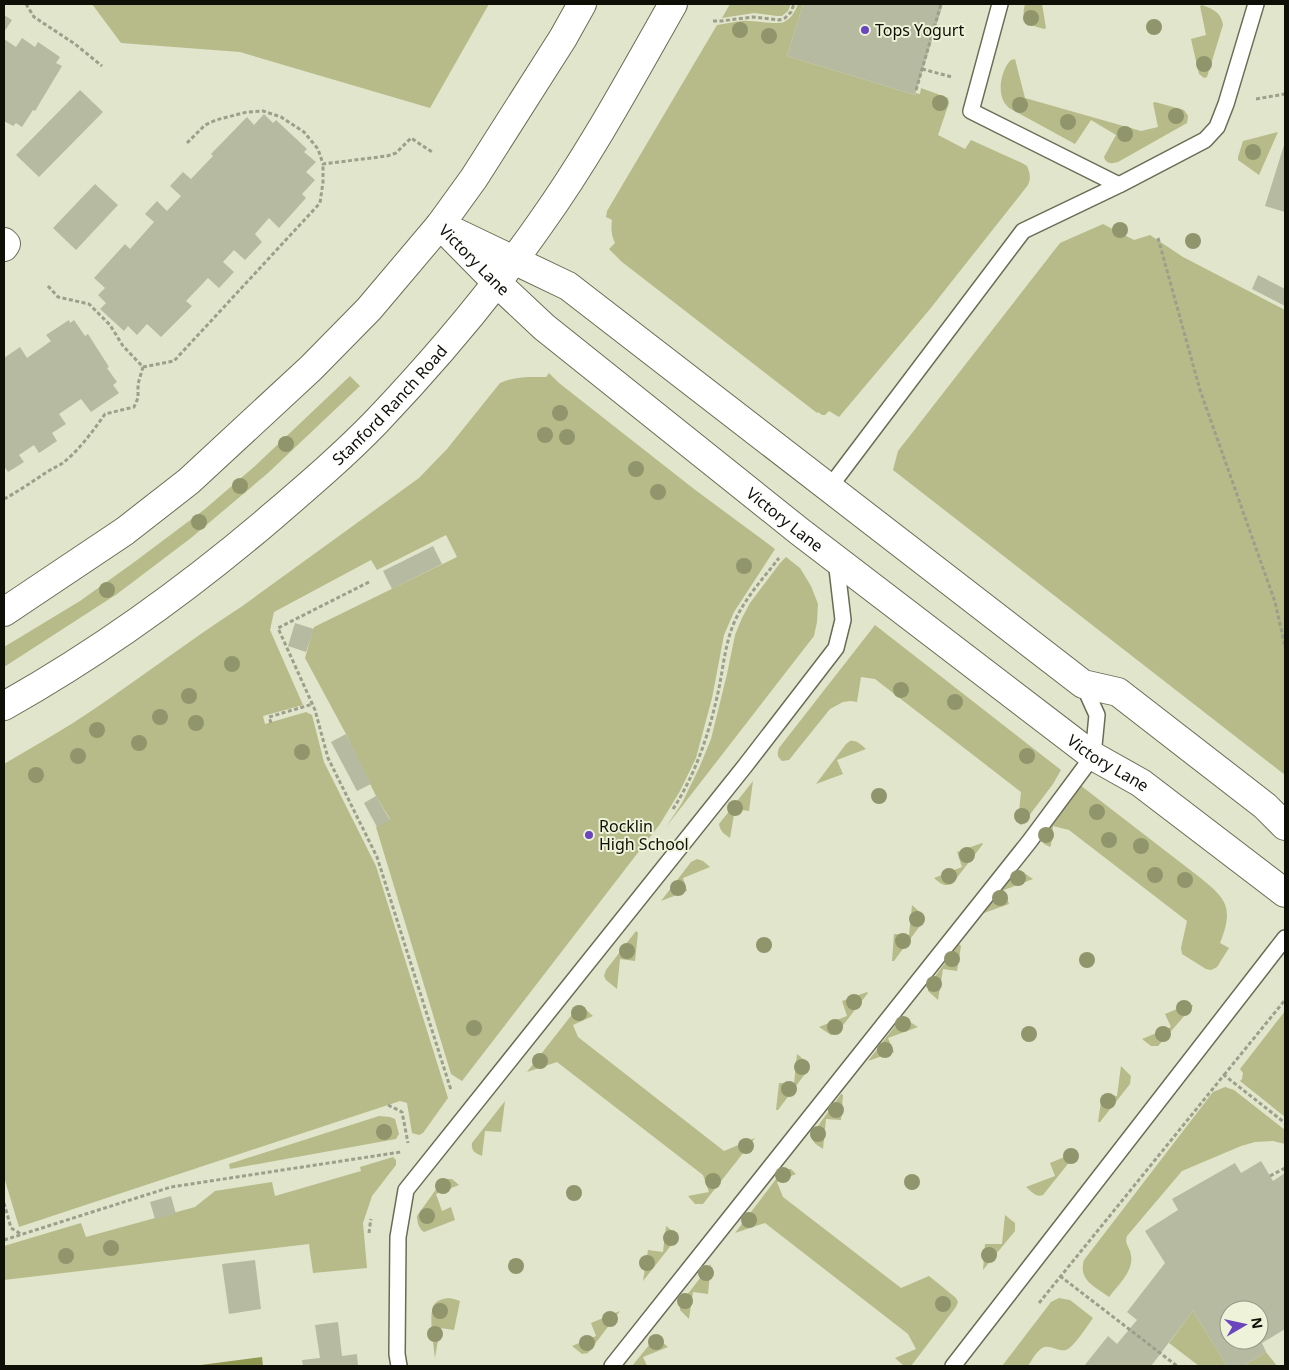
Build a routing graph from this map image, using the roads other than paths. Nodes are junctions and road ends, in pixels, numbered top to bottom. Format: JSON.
{"nodes":[{"id":1,"x":582,"y":4,"type":"edge"},
{"id":2,"x":673,"y":4,"type":"edge"},
{"id":3,"x":1000,"y":4,"type":"edge"},
{"id":4,"x":1256,"y":4,"type":"edge"},
{"id":5,"x":1119,"y":185,"type":"junction"},
{"id":6,"x":440,"y":225,"type":"junction"},
{"id":7,"x":4,"y":242,"type":"edge"},
{"id":8,"x":4,"y":247,"type":"edge"},
{"id":9,"x":513,"y":261,"type":"junction"},
{"id":10,"x":496,"y":283,"type":"junction"},
{"id":11,"x":829,"y":488,"type":"junction"},
{"id":12,"x":836,"y":559,"type":"junction"},
{"id":13,"x":4,"y":612,"type":"edge"},
{"id":14,"x":1083,"y":684,"type":"junction"},
{"id":15,"x":4,"y":706,"type":"edge"},
{"id":16,"x":1093,"y":756,"type":"junction"},
{"id":17,"x":1285,"y":826,"type":"edge"},
{"id":18,"x":1285,"y":893,"type":"edge"},
{"id":19,"x":1285,"y":938,"type":"edge"},
{"id":20,"x":399,"y":1366,"type":"edge"},
{"id":21,"x":612,"y":1366,"type":"edge"},
{"id":22,"x":953,"y":1366,"type":"edge"}],
"edges":[{"from":1,"to":6,"type":"street"},
{"from":2,"to":9,"type":"street","name":"Stanford Ranch Road"},
{"from":3,"to":5,"type":"lane"},
{"from":4,"to":5,"type":"lane"},
{"from":5,"to":11,"type":"lane"},
{"from":6,"to":9,"type":"street","name":"Victory Lane"},
{"from":6,"to":10,"type":"street","name":"Victory Lane"},
{"from":6,"to":13,"type":"street"},
{"from":7,"to":8,"type":"street"},
{"from":9,"to":10,"type":"street","name":"Stanford Ranch Road"},
{"from":9,"to":11,"type":"street","name":"Victory Lane"},
{"from":10,"to":12,"type":"street","name":"Victory Lane"},
{"from":10,"to":15,"type":"street","name":"Stanford Ranch Road"},
{"from":11,"to":14,"type":"street","name":"Victory Lane"},
{"from":12,"to":16,"type":"street","name":"Victory Lane"},
{"from":12,"to":20,"type":"lane"},
{"from":14,"to":16,"type":"lane"},
{"from":14,"to":17,"type":"street","name":"Victory Lane"},
{"from":16,"to":18,"type":"street","name":"Victory Lane"},
{"from":16,"to":21,"type":"lane"},
{"from":19,"to":22,"type":"lane"}]}
